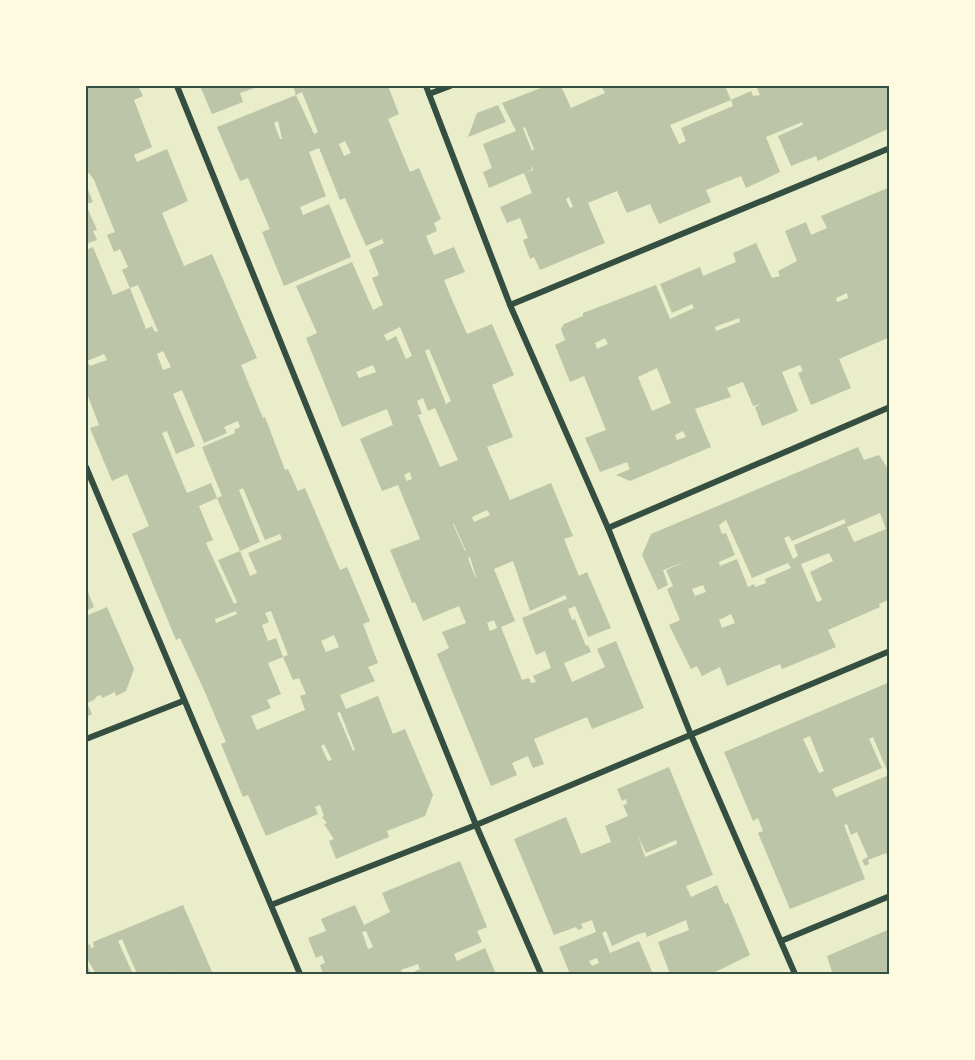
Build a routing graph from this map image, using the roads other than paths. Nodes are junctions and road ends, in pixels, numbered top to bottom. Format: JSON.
{"nodes":[{"id":1,"x":177,"y":86,"type":"edge"},
{"id":2,"x":426,"y":86,"type":"edge"},
{"id":3,"x":450,"y":86,"type":"edge"},
{"id":4,"x":429,"y":94,"type":"junction"},
{"id":5,"x":890,"y":148,"type":"edge"},
{"id":6,"x":510,"y":305,"type":"junction"},
{"id":7,"x":890,"y":407,"type":"edge"},
{"id":8,"x":86,"y":467,"type":"edge"},
{"id":9,"x":608,"y":528,"type":"junction"},
{"id":10,"x":890,"y":651,"type":"edge"},
{"id":11,"x":183,"y":702,"type":"junction"},
{"id":12,"x":691,"y":735,"type":"junction"},
{"id":13,"x":86,"y":739,"type":"edge"},
{"id":14,"x":476,"y":825,"type":"junction"},
{"id":15,"x":890,"y":896,"type":"edge"},
{"id":16,"x":271,"y":905,"type":"junction"},
{"id":17,"x":781,"y":941,"type":"junction"},
{"id":18,"x":300,"y":975,"type":"edge"},
{"id":19,"x":541,"y":975,"type":"edge"},
{"id":20,"x":795,"y":975,"type":"edge"}],
"edges":[{"from":1,"to":14,"type":"street"},
{"from":2,"to":4,"type":"street"},
{"from":3,"to":4,"type":"street"},
{"from":4,"to":6,"type":"street"},
{"from":5,"to":6,"type":"street"},
{"from":6,"to":9,"type":"street"},
{"from":7,"to":9,"type":"street"},
{"from":8,"to":11,"type":"street"},
{"from":9,"to":12,"type":"street"},
{"from":10,"to":12,"type":"street"},
{"from":11,"to":13,"type":"street"},
{"from":11,"to":16,"type":"street"},
{"from":12,"to":14,"type":"street"},
{"from":12,"to":17,"type":"street"},
{"from":14,"to":16,"type":"street"},
{"from":14,"to":19,"type":"street"},
{"from":15,"to":17,"type":"street"},
{"from":16,"to":18,"type":"street"},
{"from":17,"to":20,"type":"street"}]}
